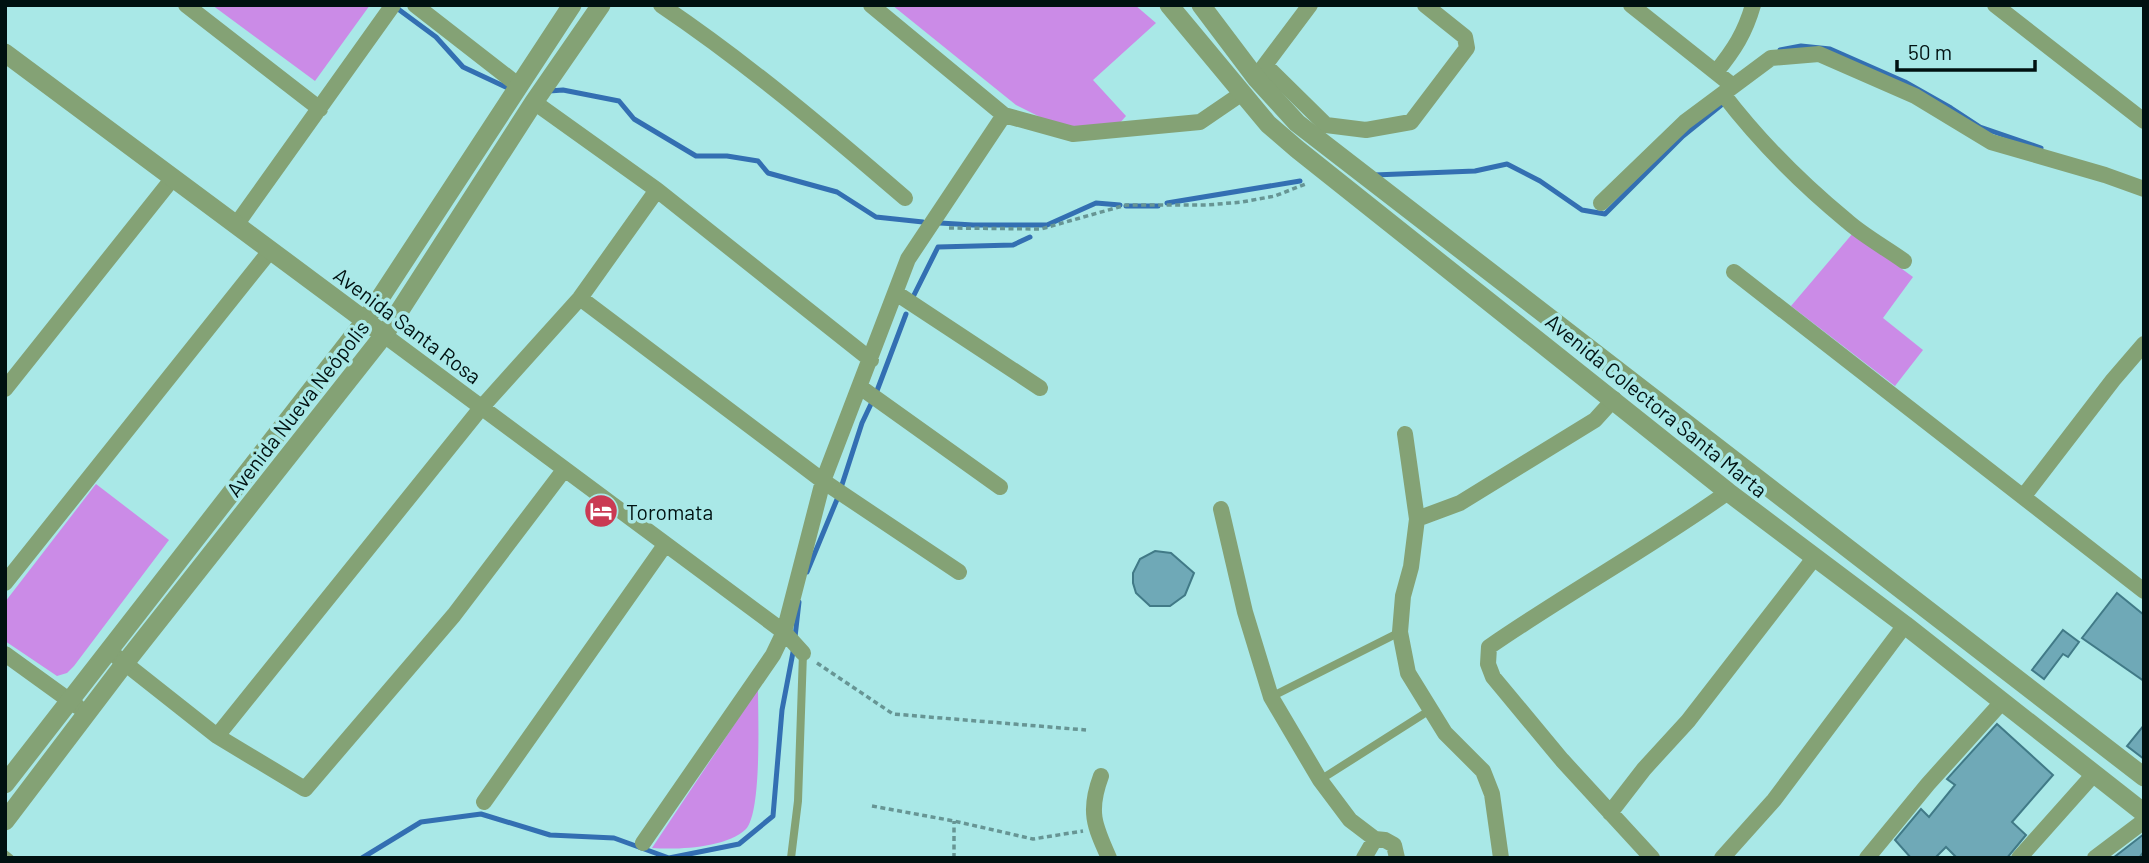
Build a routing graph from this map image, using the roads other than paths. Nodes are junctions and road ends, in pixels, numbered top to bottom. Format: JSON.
{"nodes":[{"id":1,"x":186,"y":5,"type":"edge"},
{"id":2,"x":393,"y":5,"type":"edge"},
{"id":3,"x":415,"y":5,"type":"edge"},
{"id":4,"x":572,"y":5,"type":"edge"},
{"id":5,"x":601,"y":5,"type":"edge"},
{"id":6,"x":661,"y":5,"type":"edge"},
{"id":7,"x":871,"y":5,"type":"edge"},
{"id":8,"x":1169,"y":5,"type":"edge"},
{"id":9,"x":1202,"y":5,"type":"edge"},
{"id":10,"x":1310,"y":5,"type":"edge"},
{"id":11,"x":1425,"y":5,"type":"edge"},
{"id":12,"x":1631,"y":5,"type":"edge"},
{"id":13,"x":1753,"y":5,"type":"edge"},
{"id":14,"x":1995,"y":5,"type":"edge"},
{"id":15,"x":5,"y":53,"type":"edge"},
{"id":16,"x":1260,"y":71,"type":"junction"},
{"id":17,"x":1716,"y":72,"type":"junction"},
{"id":18,"x":518,"y":85,"type":"junction"},
{"id":19,"x":1728,"y":90,"type":"junction"},
{"id":20,"x":1241,"y":94,"type":"junction"},
{"id":21,"x":534,"y":102,"type":"junction"},
{"id":22,"x":320,"y":109,"type":"junction"},
{"id":23,"x":1004,"y":115,"type":"junction"},
{"id":24,"x":2144,"y":121,"type":"edge"},
{"id":25,"x":173,"y":178,"type":"junction"},
{"id":26,"x":657,"y":190,"type":"junction"},
{"id":27,"x":2144,"y":190,"type":"edge"},
{"id":28,"x":905,"y":198,"type":"dead end"},
{"id":29,"x":1601,"y":204,"type":"dead end"},
{"id":30,"x":236,"y":225,"type":"junction"},
{"id":31,"x":270,"y":251,"type":"junction"},
{"id":32,"x":1904,"y":261,"type":"dead end"},
{"id":33,"x":1734,"y":272,"type":"dead end"},
{"id":34,"x":896,"y":293,"type":"junction"},
{"id":35,"x":580,"y":298,"type":"junction"},
{"id":36,"x":365,"y":321,"type":"junction"},
{"id":37,"x":384,"y":335,"type":"junction"},
{"id":38,"x":2144,"y":344,"type":"edge"},
{"id":39,"x":871,"y":360,"type":"junction"},
{"id":40,"x":860,"y":387,"type":"junction"},
{"id":41,"x":1040,"y":388,"type":"dead end"},
{"id":42,"x":5,"y":389,"type":"edge"},
{"id":43,"x":1614,"y":399,"type":"junction"},
{"id":44,"x":481,"y":408,"type":"junction"},
{"id":45,"x":1405,"y":434,"type":"dead end"},
{"id":46,"x":564,"y":470,"type":"junction"},
{"id":47,"x":823,"y":481,"type":"junction"},
{"id":48,"x":1000,"y":487,"type":"dead end"},
{"id":49,"x":1728,"y":492,"type":"junction"},
{"id":50,"x":2023,"y":497,"type":"junction"},
{"id":51,"x":1221,"y":509,"type":"dead end"},
{"id":52,"x":1417,"y":519,"type":"junction"},
{"id":53,"x":665,"y":545,"type":"junction"},
{"id":54,"x":1815,"y":557,"type":"junction"},
{"id":55,"x":959,"y":572,"type":"dead end"},
{"id":56,"x":5,"y":583,"type":"edge"},
{"id":57,"x":2144,"y":591,"type":"edge"},
{"id":58,"x":1905,"y":625,"type":"junction"},
{"id":59,"x":784,"y":632,"type":"junction"},
{"id":60,"x":1400,"y":632,"type":"junction"},
{"id":61,"x":107,"y":650,"type":"junction"},
{"id":62,"x":803,"y":653,"type":"joint"},
{"id":63,"x":5,"y":654,"type":"edge"},
{"id":64,"x":125,"y":663,"type":"junction"},
{"id":65,"x":1271,"y":697,"type":"junction"},
{"id":66,"x":69,"y":700,"type":"junction"},
{"id":67,"x":2002,"y":702,"type":"junction"},
{"id":68,"x":1430,"y":710,"type":"junction"},
{"id":69,"x":86,"y":714,"type":"junction"},
{"id":70,"x":48,"y":727,"type":"junction"},
{"id":71,"x":217,"y":736,"type":"junction"},
{"id":72,"x":66,"y":741,"type":"junction"},
{"id":73,"x":2094,"y":774,"type":"junction"},
{"id":74,"x":1101,"y":776,"type":"dead end"},
{"id":75,"x":2144,"y":777,"type":"edge"},
{"id":76,"x":1320,"y":780,"type":"junction"},
{"id":77,"x":5,"y":784,"type":"edge"},
{"id":78,"x":484,"y":802,"type":"dead end"},
{"id":79,"x":1610,"y":813,"type":"junction"},
{"id":80,"x":2144,"y":813,"type":"edge"},
{"id":81,"x":5,"y":821,"type":"edge"},
{"id":82,"x":2144,"y":821,"type":"edge"},
{"id":83,"x":1376,"y":839,"type":"junction"},
{"id":84,"x":643,"y":843,"type":"dead end"},
{"id":85,"x":5,"y":854,"type":"edge"},
{"id":86,"x":10,"y":858,"type":"edge"},
{"id":87,"x":791,"y":858,"type":"edge"},
{"id":88,"x":1110,"y":858,"type":"edge"},
{"id":89,"x":1364,"y":858,"type":"edge"},
{"id":90,"x":1397,"y":858,"type":"edge"},
{"id":91,"x":1501,"y":858,"type":"edge"},
{"id":92,"x":1652,"y":858,"type":"edge"},
{"id":93,"x":1722,"y":858,"type":"edge"},
{"id":94,"x":1867,"y":858,"type":"edge"},
{"id":95,"x":2019,"y":858,"type":"edge"},
{"id":96,"x":2095,"y":858,"type":"edge"}],
"edges":[{"from":1,"to":22,"type":"street"},
{"from":2,"to":22,"type":"street"},
{"from":3,"to":18,"type":"street"},
{"from":4,"to":18,"type":"street","name":"Avenida Nueva Neópolis"},
{"from":5,"to":21,"type":"street","name":"Avenida Nueva Neópolis"},
{"from":6,"to":28,"type":"street"},
{"from":7,"to":23,"type":"street"},
{"from":8,"to":20,"type":"street","name":"Avenida Colectora Santa Marta"},
{"from":9,"to":16,"type":"street","name":"Avenida Colectora Santa Marta"},
{"from":10,"to":16,"type":"street"},
{"from":11,"to":16,"type":"street"},
{"from":12,"to":17,"type":"street"},
{"from":13,"to":17,"type":"street"},
{"from":14,"to":24,"type":"street"},
{"from":15,"to":25,"type":"street","name":"Avenida Santa Rosa"},
{"from":16,"to":75,"type":"street","name":"Avenida Colectora Santa Marta"},
{"from":17,"to":19,"type":"street"},
{"from":18,"to":36,"type":"street","name":"Avenida Nueva Neópolis"},
{"from":19,"to":27,"type":"street"},
{"from":19,"to":29,"type":"street"},
{"from":19,"to":32,"type":"street"},
{"from":20,"to":23,"type":"street"},
{"from":20,"to":43,"type":"street","name":"Avenida Colectora Santa Marta"},
{"from":21,"to":26,"type":"street"},
{"from":21,"to":37,"type":"street","name":"Avenida Nueva Neópolis"},
{"from":22,"to":30,"type":"street"},
{"from":23,"to":34,"type":"street"},
{"from":25,"to":30,"type":"street","name":"Avenida Santa Rosa"},
{"from":25,"to":42,"type":"street"},
{"from":26,"to":35,"type":"street"},
{"from":26,"to":39,"type":"street"},
{"from":30,"to":31,"type":"street","name":"Avenida Santa Rosa"},
{"from":31,"to":36,"type":"street","name":"Avenida Santa Rosa"},
{"from":31,"to":56,"type":"street"},
{"from":33,"to":50,"type":"street"},
{"from":34,"to":39,"type":"street"},
{"from":34,"to":41,"type":"street"},
{"from":35,"to":44,"type":"street"},
{"from":35,"to":47,"type":"street"},
{"from":36,"to":37,"type":"street","name":"Avenida Santa Rosa"},
{"from":36,"to":61,"type":"street","name":"Avenida Nueva Neópolis"},
{"from":37,"to":44,"type":"street","name":"Avenida Santa Rosa"},
{"from":37,"to":64,"type":"street","name":"Avenida Nueva Neópolis"},
{"from":38,"to":50,"type":"street"},
{"from":39,"to":40,"type":"street"},
{"from":40,"to":47,"type":"street"},
{"from":40,"to":48,"type":"street"},
{"from":43,"to":49,"type":"street","name":"Avenida Colectora Santa Marta"},
{"from":43,"to":52,"type":"street"},
{"from":44,"to":46,"type":"street","name":"Avenida Santa Rosa"},
{"from":44,"to":71,"type":"street"},
{"from":45,"to":52,"type":"street"},
{"from":46,"to":53,"type":"street","name":"Avenida Santa Rosa"},
{"from":46,"to":71,"type":"street"},
{"from":47,"to":55,"type":"street"},
{"from":47,"to":59,"type":"street"},
{"from":49,"to":54,"type":"street","name":"Avenida Colectora Santa Marta"},
{"from":49,"to":79,"type":"street"},
{"from":50,"to":57,"type":"street"},
{"from":51,"to":65,"type":"street"},
{"from":52,"to":60,"type":"street"},
{"from":53,"to":59,"type":"street","name":"Avenida Santa Rosa"},
{"from":53,"to":78,"type":"street"},
{"from":54,"to":58,"type":"street","name":"Avenida Colectora Santa Marta"},
{"from":54,"to":79,"type":"street"},
{"from":58,"to":67,"type":"street","name":"Avenida Colectora Santa Marta"},
{"from":58,"to":93,"type":"street"},
{"from":59,"to":62,"type":"street","name":"Avenida Santa Rosa"},
{"from":59,"to":84,"type":"street"},
{"from":60,"to":65,"type":"lane"},
{"from":60,"to":68,"type":"street"},
{"from":61,"to":64,"type":"street"},
{"from":61,"to":66,"type":"street","name":"Avenida Nueva Neópolis"},
{"from":62,"to":87,"type":"lane"},
{"from":63,"to":66,"type":"street"},
{"from":64,"to":69,"type":"street","name":"Avenida Nueva Neópolis"},
{"from":64,"to":71,"type":"street"},
{"from":65,"to":76,"type":"street"},
{"from":66,"to":69,"type":"street"},
{"from":66,"to":70,"type":"street","name":"Avenida Nueva Neópolis"},
{"from":67,"to":73,"type":"street","name":"Avenida Colectora Santa Marta"},
{"from":67,"to":94,"type":"street"},
{"from":68,"to":76,"type":"lane"},
{"from":68,"to":91,"type":"street"},
{"from":69,"to":72,"type":"street","name":"Avenida Nueva Neópolis"},
{"from":70,"to":72,"type":"street"},
{"from":70,"to":77,"type":"street","name":"Avenida Nueva Neópolis"},
{"from":72,"to":81,"type":"street","name":"Avenida Nueva Neópolis"},
{"from":73,"to":80,"type":"street","name":"Avenida Colectora Santa Marta"},
{"from":73,"to":95,"type":"street"},
{"from":74,"to":88,"type":"street"},
{"from":76,"to":83,"type":"street"},
{"from":79,"to":92,"type":"street"},
{"from":82,"to":96,"type":"street"},
{"from":83,"to":89,"type":"street"},
{"from":83,"to":90,"type":"street"},
{"from":85,"to":86,"type":"lane"}]}
